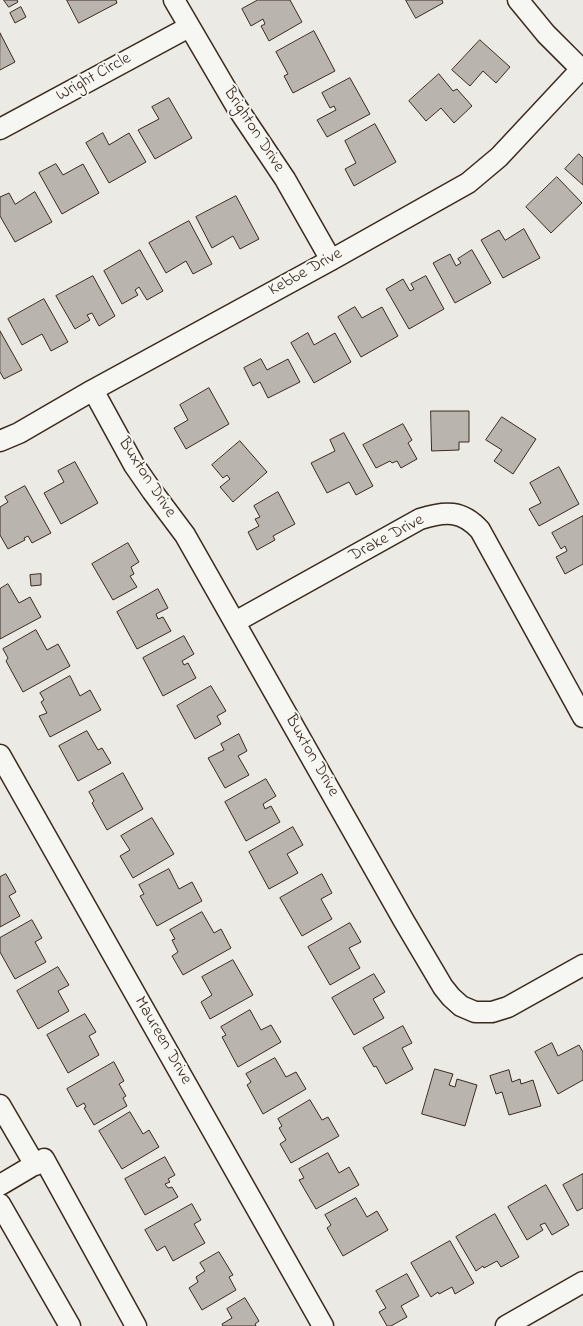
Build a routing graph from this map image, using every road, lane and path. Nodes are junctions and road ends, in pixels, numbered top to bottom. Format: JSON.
{"nodes":[{"id":1,"x":174,"y":0,"type":"edge"},
{"id":2,"x":518,"y":0,"type":"edge"},
{"id":3,"x":189,"y":27,"type":"junction"},
{"id":4,"x":582,"y":68,"type":"edge"},
{"id":5,"x":0,"y":129,"type":"edge"},
{"id":6,"x":331,"y":260,"type":"junction"},
{"id":7,"x":93,"y":390,"type":"junction"},
{"id":8,"x":0,"y":441,"type":"edge"},
{"id":9,"x":235,"y":622,"type":"junction"},
{"id":10,"x":583,"y":717,"type":"edge"},
{"id":11,"x":0,"y":756,"type":"edge"},
{"id":12,"x":583,"y":965,"type":"edge"},
{"id":13,"x":2,"y":1112,"type":"edge"},
{"id":14,"x":35,"y":1165,"type":"junction"},
{"id":15,"x":0,"y":1185,"type":"edge"},
{"id":16,"x":0,"y":1204,"type":"edge"},
{"id":17,"x":583,"y":1282,"type":"edge"},
{"id":18,"x":70,"y":1326,"type":"edge"},
{"id":19,"x":136,"y":1326,"type":"edge"},
{"id":20,"x":323,"y":1326,"type":"edge"},
{"id":21,"x":506,"y":1326,"type":"edge"}],
"edges":[{"from":1,"to":3,"type":"street","name":"Brighton Drive"},
{"from":2,"to":4,"type":"street"},
{"from":3,"to":5,"type":"street","name":"Wright Circle"},
{"from":3,"to":6,"type":"street","name":"Brighton Drive"},
{"from":4,"to":6,"type":"street","name":"Kebbe Drive"},
{"from":6,"to":7,"type":"street","name":"Kebbe Drive"},
{"from":7,"to":8,"type":"street","name":"Kebbe Drive"},
{"from":7,"to":9,"type":"street","name":"Buxton Drive"},
{"from":9,"to":10,"type":"street","name":"Drake Drive"},
{"from":9,"to":12,"type":"street","name":"Buxton Drive"},
{"from":11,"to":20,"type":"street","name":"Maureen Drive"},
{"from":13,"to":14,"type":"street"},
{"from":14,"to":15,"type":"street"},
{"from":14,"to":19,"type":"street"},
{"from":16,"to":18,"type":"street"},
{"from":17,"to":21,"type":"street"}]}
